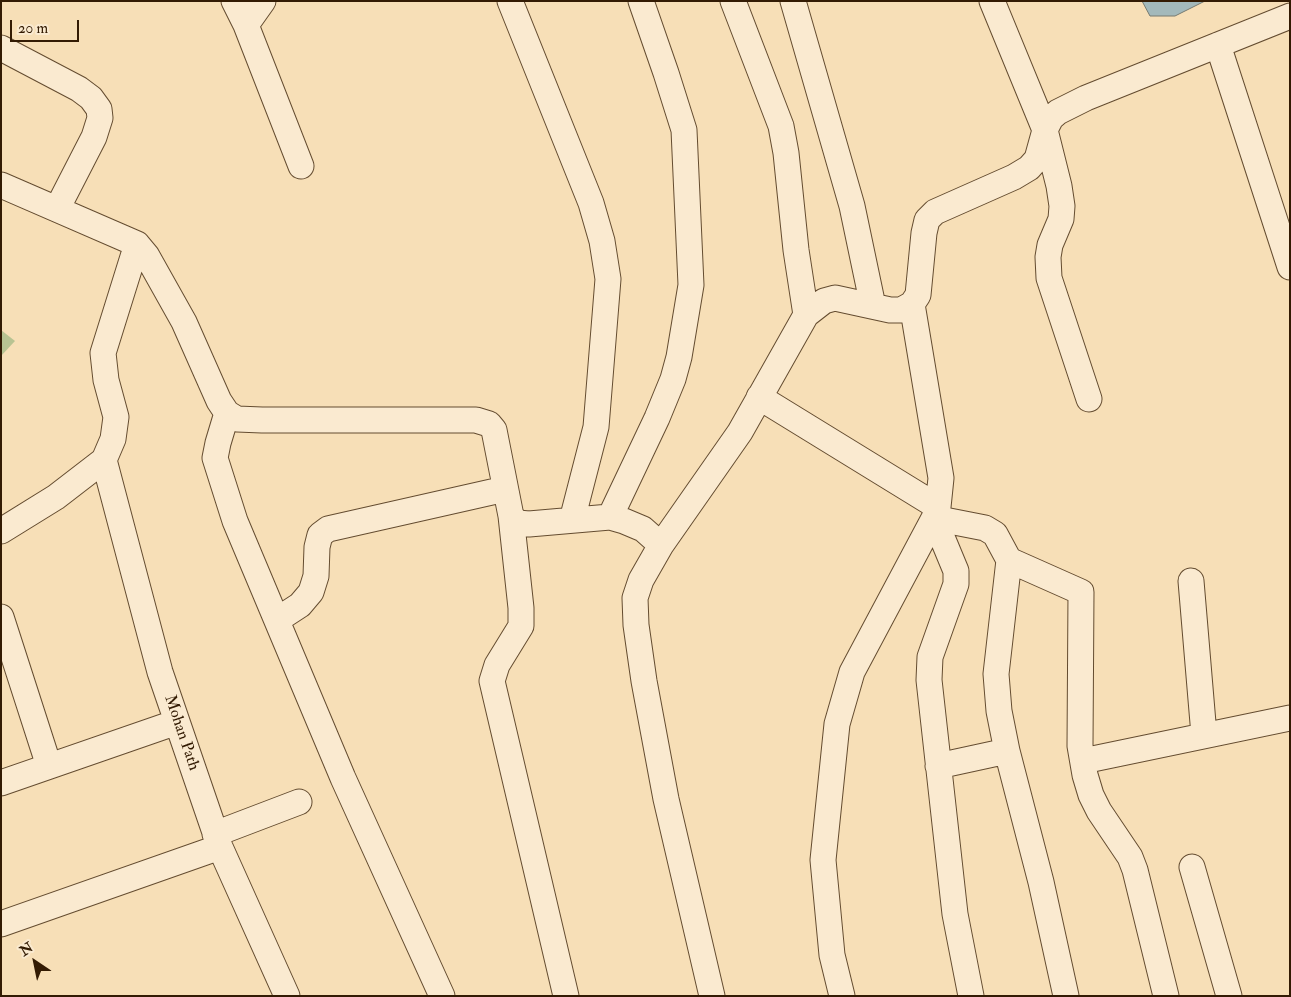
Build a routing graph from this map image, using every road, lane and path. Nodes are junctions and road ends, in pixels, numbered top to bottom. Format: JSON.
{"nodes":[{"id":1,"x":234,"y":1,"type":"edge"},
{"id":2,"x":263,"y":1,"type":"edge"},
{"id":3,"x":510,"y":1,"type":"edge"},
{"id":4,"x":640,"y":1,"type":"edge"},
{"id":5,"x":733,"y":1,"type":"edge"},
{"id":6,"x":793,"y":1,"type":"edge"},
{"id":7,"x":992,"y":1,"type":"edge"},
{"id":8,"x":1290,"y":16,"type":"edge"},
{"id":9,"x":246,"y":25,"type":"junction"},
{"id":10,"x":1218,"y":46,"type":"junction"},
{"id":11,"x":1,"y":48,"type":"edge"},
{"id":12,"x":1044,"y":130,"type":"junction"},
{"id":13,"x":301,"y":166,"type":"dead end"},
{"id":14,"x":1,"y":186,"type":"edge"},
{"id":15,"x":57,"y":209,"type":"junction"},
{"id":16,"x":137,"y":244,"type":"junction"},
{"id":17,"x":1290,"y":267,"type":"edge"},
{"id":18,"x":912,"y":304,"type":"junction"},
{"id":19,"x":873,"y":306,"type":"junction"},
{"id":20,"x":806,"y":315,"type":"junction"},
{"id":21,"x":759,"y":398,"type":"junction"},
{"id":22,"x":1089,"y":400,"type":"dead end"},
{"id":23,"x":227,"y":413,"type":"junction"},
{"id":24,"x":104,"y":460,"type":"junction"},
{"id":25,"x":505,"y":489,"type":"junction"},
{"id":26,"x":936,"y":512,"type":"junction"},
{"id":27,"x":511,"y":516,"type":"junction"},
{"id":28,"x":610,"y":517,"type":"junction"},
{"id":29,"x":572,"y":520,"type":"junction"},
{"id":30,"x":1,"y":531,"type":"edge"},
{"id":31,"x":661,"y":545,"type":"junction"},
{"id":32,"x":1009,"y":560,"type":"junction"},
{"id":33,"x":1191,"y":581,"type":"dead end"},
{"id":34,"x":1,"y":617,"type":"edge"},
{"id":35,"x":277,"y":620,"type":"junction"},
{"id":36,"x":1290,"y":718,"type":"edge"},
{"id":37,"x":177,"y":722,"type":"junction"},
{"id":38,"x":1204,"y":735,"type":"junction"},
{"id":39,"x":1007,"y":751,"type":"junction"},
{"id":40,"x":1083,"y":761,"type":"junction"},
{"id":41,"x":49,"y":766,"type":"junction"},
{"id":42,"x":938,"y":766,"type":"junction"},
{"id":43,"x":1,"y":783,"type":"edge"},
{"id":44,"x":299,"y":802,"type":"dead end"},
{"id":45,"x":218,"y":840,"type":"junction"},
{"id":46,"x":1192,"y":867,"type":"dead end"},
{"id":47,"x":1,"y":924,"type":"edge"},
{"id":48,"x":287,"y":996,"type":"edge"},
{"id":49,"x":442,"y":996,"type":"edge"},
{"id":50,"x":566,"y":996,"type":"edge"},
{"id":51,"x":712,"y":996,"type":"edge"},
{"id":52,"x":842,"y":996,"type":"edge"},
{"id":53,"x":972,"y":996,"type":"edge"},
{"id":54,"x":1066,"y":996,"type":"edge"},
{"id":55,"x":1166,"y":996,"type":"edge"},
{"id":56,"x":1229,"y":996,"type":"edge"}],
"edges":[{"from":1,"to":9,"type":"street"},
{"from":2,"to":9,"type":"street"},
{"from":3,"to":29,"type":"street"},
{"from":4,"to":28,"type":"street"},
{"from":5,"to":20,"type":"street"},
{"from":6,"to":19,"type":"street"},
{"from":7,"to":12,"type":"street"},
{"from":8,"to":10,"type":"street"},
{"from":9,"to":13,"type":"street"},
{"from":10,"to":12,"type":"street"},
{"from":10,"to":17,"type":"street"},
{"from":11,"to":15,"type":"street"},
{"from":12,"to":18,"type":"street"},
{"from":12,"to":22,"type":"street"},
{"from":14,"to":15,"type":"street"},
{"from":15,"to":16,"type":"street"},
{"from":16,"to":23,"type":"street"},
{"from":16,"to":24,"type":"street"},
{"from":18,"to":19,"type":"street"},
{"from":18,"to":26,"type":"street"},
{"from":19,"to":20,"type":"street"},
{"from":20,"to":21,"type":"street"},
{"from":21,"to":26,"type":"street"},
{"from":21,"to":31,"type":"street"},
{"from":23,"to":25,"type":"street"},
{"from":23,"to":35,"type":"street"},
{"from":24,"to":30,"type":"street"},
{"from":24,"to":37,"type":"street","name":"Mohan Path"},
{"from":25,"to":27,"type":"street"},
{"from":25,"to":35,"type":"street"},
{"from":26,"to":32,"type":"street"},
{"from":26,"to":42,"type":"street"},
{"from":26,"to":52,"type":"street"},
{"from":27,"to":29,"type":"street"},
{"from":27,"to":50,"type":"street"},
{"from":28,"to":29,"type":"street"},
{"from":28,"to":31,"type":"street"},
{"from":31,"to":51,"type":"street"},
{"from":32,"to":39,"type":"street"},
{"from":32,"to":40,"type":"street"},
{"from":33,"to":38,"type":"street"},
{"from":34,"to":41,"type":"street"},
{"from":35,"to":49,"type":"street"},
{"from":36,"to":38,"type":"street"},
{"from":37,"to":41,"type":"street"},
{"from":37,"to":45,"type":"street","name":"Mohan Path"},
{"from":38,"to":40,"type":"street"},
{"from":39,"to":42,"type":"street"},
{"from":39,"to":54,"type":"street"},
{"from":40,"to":55,"type":"street"},
{"from":41,"to":43,"type":"street"},
{"from":42,"to":53,"type":"street"},
{"from":44,"to":45,"type":"street"},
{"from":45,"to":47,"type":"street"},
{"from":45,"to":48,"type":"street","name":"Mohan Path"},
{"from":46,"to":56,"type":"street"}]}
